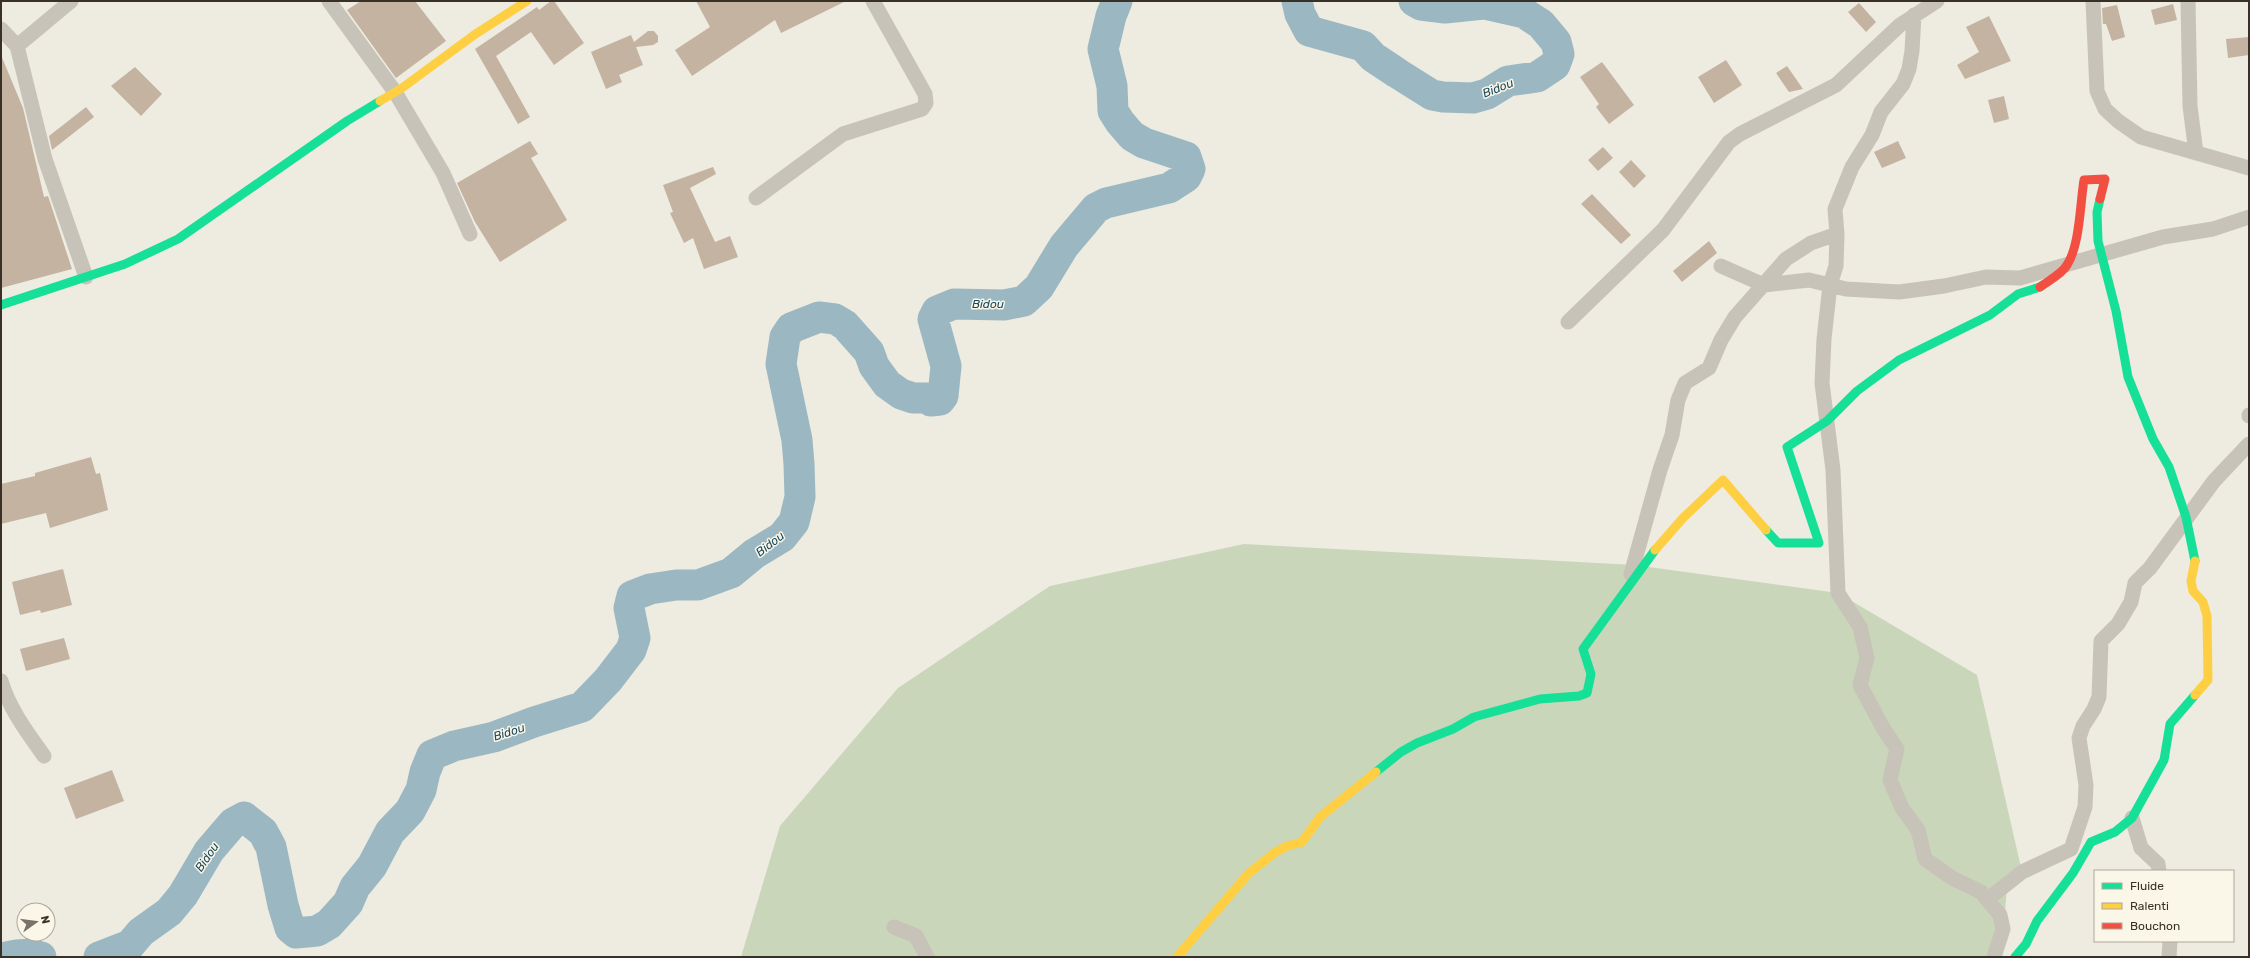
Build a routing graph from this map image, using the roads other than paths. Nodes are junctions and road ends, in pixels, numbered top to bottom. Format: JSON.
{"nodes":[{"id":1,"x":71,"y":1,"type":"edge"},
{"id":2,"x":328,"y":1,"type":"edge"},
{"id":3,"x":526,"y":1,"type":"edge"},
{"id":4,"x":873,"y":1,"type":"edge"},
{"id":5,"x":1936,"y":1,"type":"edge"},
{"id":6,"x":2093,"y":1,"type":"edge"},
{"id":7,"x":2188,"y":1,"type":"edge"},
{"id":8,"x":1914,"y":15,"type":"junction"},
{"id":9,"x":1,"y":29,"type":"edge"},
{"id":10,"x":17,"y":46,"type":"junction"},
{"id":11,"x":395,"y":92,"type":"junction"},
{"id":12,"x":2196,"y":152,"type":"junction"},
{"id":13,"x":2249,"y":168,"type":"edge"},
{"id":14,"x":756,"y":198,"type":"dead end"},
{"id":15,"x":2249,"y":217,"type":"edge"},
{"id":16,"x":470,"y":234,"type":"dead end"},
{"id":17,"x":1837,"y":234,"type":"junction"},
{"id":18,"x":2102,"y":256,"type":"junction"},
{"id":19,"x":1721,"y":266,"type":"dead end"},
{"id":20,"x":2067,"y":266,"type":"junction"},
{"id":21,"x":86,"y":277,"type":"junction"},
{"id":22,"x":1764,"y":285,"type":"junction"},
{"id":23,"x":1830,"y":286,"type":"junction"},
{"id":24,"x":1,"y":305,"type":"edge"},
{"id":25,"x":1568,"y":322,"type":"dead end"},
{"id":26,"x":1827,"y":421,"type":"junction"},
{"id":27,"x":2249,"y":444,"type":"edge"},
{"id":28,"x":2186,"y":517,"type":"junction"},
{"id":29,"x":1625,"y":588,"type":"junction"},
{"id":30,"x":1,"y":681,"type":"edge"},
{"id":31,"x":44,"y":756,"type":"dead end"},
{"id":32,"x":2132,"y":818,"type":"junction"},
{"id":33,"x":2159,"y":870,"type":"edge"},
{"id":34,"x":1988,"y":899,"type":"junction"},
{"id":35,"x":894,"y":927,"type":"dead end"},
{"id":36,"x":2170,"y":942,"type":"edge"},
{"id":37,"x":927,"y":957,"type":"edge"},
{"id":38,"x":1176,"y":957,"type":"edge"},
{"id":39,"x":1994,"y":957,"type":"edge"},
{"id":40,"x":2014,"y":957,"type":"edge"},
{"id":41,"x":2169,"y":957,"type":"edge"}],
"edges":[{"from":1,"to":10,"type":"street"},
{"from":2,"to":11,"type":"street"},
{"from":3,"to":11,"type":"street"},
{"from":4,"to":14,"type":"street"},
{"from":5,"to":8,"type":"street"},
{"from":6,"to":12,"type":"street"},
{"from":7,"to":12,"type":"street"},
{"from":8,"to":17,"type":"street"},
{"from":8,"to":25,"type":"street"},
{"from":9,"to":10,"type":"street"},
{"from":10,"to":21,"type":"street"},
{"from":11,"to":16,"type":"street"},
{"from":11,"to":21,"type":"street"},
{"from":12,"to":13,"type":"street"},
{"from":15,"to":18,"type":"street"},
{"from":17,"to":22,"type":"street"},
{"from":17,"to":23,"type":"street"},
{"from":18,"to":20,"type":"street"},
{"from":18,"to":20,"type":"street"},
{"from":18,"to":28,"type":"street"},
{"from":19,"to":22,"type":"street"},
{"from":20,"to":23,"type":"street"},
{"from":20,"to":26,"type":"street"},
{"from":21,"to":24,"type":"street"},
{"from":22,"to":23,"type":"street"},
{"from":22,"to":29,"type":"street"},
{"from":23,"to":26,"type":"street"},
{"from":26,"to":29,"type":"street"},
{"from":26,"to":34,"type":"street"},
{"from":27,"to":28,"type":"street"},
{"from":28,"to":32,"type":"street"},
{"from":28,"to":34,"type":"street"},
{"from":29,"to":38,"type":"street"},
{"from":30,"to":31,"type":"street"},
{"from":32,"to":33,"type":"street"},
{"from":32,"to":40,"type":"street"},
{"from":34,"to":39,"type":"street"},
{"from":35,"to":37,"type":"street"},
{"from":36,"to":41,"type":"street"}]}
